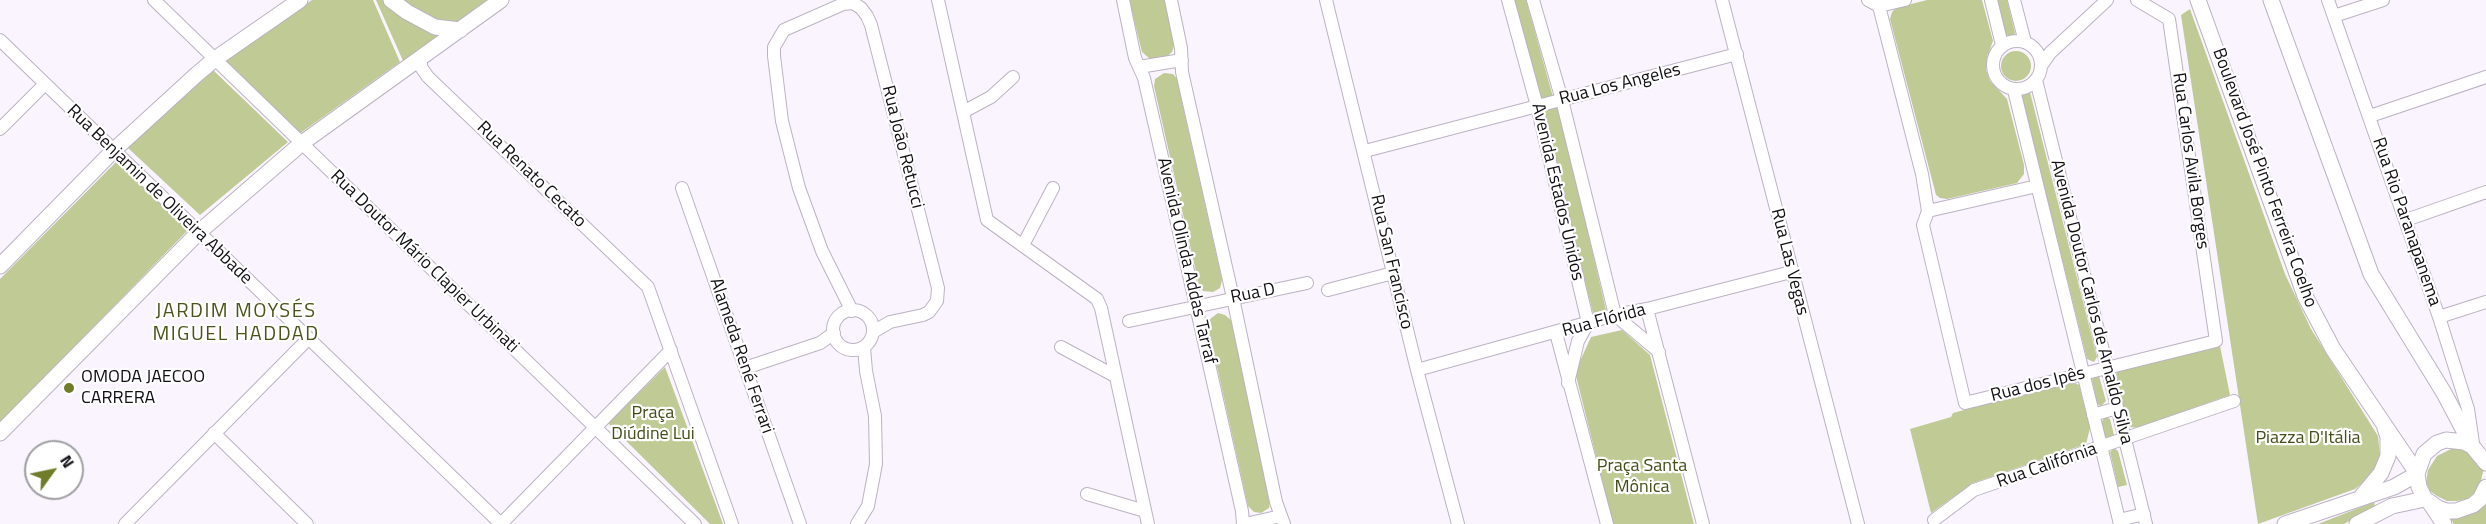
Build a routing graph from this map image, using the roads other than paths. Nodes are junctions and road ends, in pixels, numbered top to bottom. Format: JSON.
{"nodes":[{"id":1,"x":154,"y":0,"type":"edge"},
{"id":2,"x":300,"y":0,"type":"edge"},
{"id":3,"x":391,"y":0,"type":"edge"},
{"id":4,"x":501,"y":0,"type":"edge"},
{"id":5,"x":938,"y":0,"type":"edge"},
{"id":6,"x":1123,"y":0,"type":"edge"},
{"id":7,"x":1170,"y":0,"type":"edge"},
{"id":8,"x":1326,"y":0,"type":"edge"},
{"id":9,"x":1508,"y":0,"type":"edge"},
{"id":10,"x":1533,"y":0,"type":"edge"},
{"id":11,"x":1722,"y":0,"type":"edge"},
{"id":12,"x":1905,"y":0,"type":"edge"},
{"id":13,"x":1991,"y":0,"type":"edge"},
{"id":14,"x":2014,"y":0,"type":"edge"},
{"id":15,"x":2107,"y":0,"type":"edge"},
{"id":16,"x":2138,"y":0,"type":"edge"},
{"id":17,"x":2198,"y":0,"type":"edge"},
{"id":18,"x":2271,"y":0,"type":"edge"},
{"id":19,"x":2328,"y":0,"type":"edge"},
{"id":20,"x":2384,"y":0,"type":"edge"},
{"id":21,"x":1874,"y":3,"type":"edge"},
{"id":22,"x":2334,"y":16,"type":"junction"},
{"id":23,"x":460,"y":30,"type":"junction"},
{"id":24,"x":0,"y":40,"type":"edge"},
{"id":25,"x":2025,"y":42,"type":"junction"},
{"id":26,"x":2002,"y":45,"type":"junction"},
{"id":27,"x":2037,"y":52,"type":"junction"},
{"id":28,"x":2050,"y":53,"type":"junction"},
{"id":29,"x":1737,"y":54,"type":"junction"},
{"id":30,"x":215,"y":59,"type":"junction"},
{"id":31,"x":421,"y":59,"type":"junction"},
{"id":32,"x":1182,"y":60,"type":"junction"},
{"id":33,"x":2041,"y":66,"type":"junction"},
{"id":34,"x":1139,"y":68,"type":"junction"},
{"id":35,"x":1013,"y":76,"type":"dead end"},
{"id":36,"x":2486,"y":77,"type":"edge"},
{"id":37,"x":2036,"y":80,"type":"junction"},
{"id":38,"x":45,"y":84,"type":"junction"},
{"id":39,"x":2014,"y":90,"type":"junction"},
{"id":40,"x":1562,"y":100,"type":"junction"},
{"id":41,"x":1538,"y":106,"type":"junction"},
{"id":42,"x":963,"y":112,"type":"junction"},
{"id":43,"x":2370,"y":116,"type":"junction"},
{"id":44,"x":0,"y":129,"type":"edge"},
{"id":45,"x":302,"y":143,"type":"junction"},
{"id":46,"x":113,"y":151,"type":"junction"},
{"id":47,"x":1365,"y":151,"type":"junction"},
{"id":48,"x":2037,"y":186,"type":"junction"},
{"id":49,"x":682,"y":188,"type":"dead end"},
{"id":50,"x":1053,"y":188,"type":"dead end"},
{"id":51,"x":2486,"y":192,"type":"edge"},
{"id":52,"x":1928,"y":212,"type":"junction"},
{"id":53,"x":2406,"y":220,"type":"junction"},
{"id":54,"x":198,"y":233,"type":"junction"},
{"id":55,"x":1023,"y":245,"type":"junction"},
{"id":56,"x":0,"y":266,"type":"edge"},
{"id":57,"x":1791,"y":272,"type":"junction"},
{"id":58,"x":1393,"y":273,"type":"junction"},
{"id":59,"x":1307,"y":283,"type":"dead end"},
{"id":60,"x":1328,"y":290,"type":"dead end"},
{"id":61,"x":1233,"y":298,"type":"junction"},
{"id":62,"x":2486,"y":302,"type":"edge"},
{"id":63,"x":1196,"y":306,"type":"junction"},
{"id":64,"x":1647,"y":309,"type":"junction"},
{"id":65,"x":848,"y":312,"type":"junction"},
{"id":66,"x":1615,"y":315,"type":"junction"},
{"id":67,"x":2439,"y":317,"type":"junction"},
{"id":68,"x":869,"y":319,"type":"junction"},
{"id":69,"x":1129,"y":321,"type":"dead end"},
{"id":70,"x":890,"y":322,"type":"junction"},
{"id":71,"x":1588,"y":322,"type":"junction"},
{"id":72,"x":873,"y":332,"type":"junction"},
{"id":73,"x":1556,"y":333,"type":"junction"},
{"id":74,"x":309,"y":338,"type":"junction"},
{"id":75,"x":836,"y":338,"type":"junction"},
{"id":76,"x":2216,"y":341,"type":"joint"},
{"id":77,"x":1061,"y":347,"type":"dead end"},
{"id":78,"x":859,"y":348,"type":"junction"},
{"id":79,"x":671,"y":350,"type":"junction"},
{"id":80,"x":1659,"y":352,"type":"junction"},
{"id":81,"x":745,"y":368,"type":"junction"},
{"id":82,"x":2107,"y":368,"type":"junction"},
{"id":83,"x":1416,"y":370,"type":"junction"},
{"id":84,"x":2083,"y":374,"type":"junction"},
{"id":85,"x":1115,"y":376,"type":"junction"},
{"id":86,"x":1568,"y":383,"type":"junction"},
{"id":87,"x":2234,"y":401,"type":"dead end"},
{"id":88,"x":2117,"y":408,"type":"junction"},
{"id":89,"x":2093,"y":415,"type":"junction"},
{"id":90,"x":2384,"y":423,"type":"junction"},
{"id":91,"x":594,"y":427,"type":"junction"},
{"id":92,"x":0,"y":433,"type":"edge"},
{"id":93,"x":214,"y":433,"type":"junction"},
{"id":94,"x":2125,"y":439,"type":"junction"},
{"id":95,"x":2101,"y":447,"type":"junction"},
{"id":96,"x":2479,"y":451,"type":"edge"},
{"id":97,"x":2417,"y":474,"type":"junction"},
{"id":98,"x":2486,"y":487,"type":"edge"},
{"id":99,"x":1087,"y":494,"type":"dead end"},
{"id":100,"x":2355,"y":501,"type":"junction"},
{"id":101,"x":2428,"y":501,"type":"junction"},
{"id":102,"x":1145,"y":511,"type":"junction"},
{"id":103,"x":2145,"y":519,"type":"edge"},
{"id":104,"x":1282,"y":520,"type":"edge"},
{"id":105,"x":1934,"y":520,"type":"dead end"},
{"id":106,"x":2119,"y":522,"type":"edge"},
{"id":107,"x":125,"y":524,"type":"edge"},
{"id":108,"x":307,"y":524,"type":"edge"},
{"id":109,"x":501,"y":524,"type":"edge"},
{"id":110,"x":695,"y":524,"type":"edge"},
{"id":111,"x":732,"y":524,"type":"edge"},
{"id":112,"x":800,"y":524,"type":"edge"},
{"id":113,"x":857,"y":524,"type":"edge"},
{"id":114,"x":1148,"y":524,"type":"edge"},
{"id":115,"x":1244,"y":524,"type":"edge"},
{"id":116,"x":1458,"y":524,"type":"edge"},
{"id":117,"x":1607,"y":524,"type":"edge"},
{"id":118,"x":1703,"y":524,"type":"edge"},
{"id":119,"x":1858,"y":524,"type":"edge"},
{"id":120,"x":2285,"y":524,"type":"edge"},
{"id":121,"x":2356,"y":524,"type":"edge"},
{"id":122,"x":2444,"y":524,"type":"edge"}],
"edges":[{"from":1,"to":30,"type":"street","name":"Rua Doutor Mário Clapier Urbinati"},
{"from":2,"to":30,"type":"main road"},
{"from":3,"to":23,"type":"main road"},
{"from":4,"to":23,"type":"main road"},
{"from":5,"to":42,"type":"street"},
{"from":6,"to":34,"type":"street","name":"Avenida Olinda Addas Tarraf"},
{"from":7,"to":32,"type":"street","name":"Avenida Olinda Addas Tarraf"},
{"from":8,"to":47,"type":"street","name":"Rua San Francisco"},
{"from":9,"to":41,"type":"street","name":"Avenida Estados Unidos"},
{"from":10,"to":40,"type":"street","name":"Avenida Estados Unidos"},
{"from":11,"to":29,"type":"street","name":"Rua Las Vegas"},
{"from":12,"to":21,"type":"street"},
{"from":13,"to":26,"type":"street"},
{"from":14,"to":25,"type":"street"},
{"from":15,"to":28,"type":"street"},
{"from":16,"to":76,"type":"street","name":"Rua Carlos Avila Borges"},
{"from":17,"to":90,"type":"main road","name":"Boulevard José Pinto Ferreira Coelho"},
{"from":18,"to":96,"type":"main road"},
{"from":19,"to":22,"type":"street","name":"Rua Rio Paranapanema"},
{"from":20,"to":22,"type":"street"},
{"from":21,"to":52,"type":"street"},
{"from":22,"to":43,"type":"street","name":"Rua Rio Paranapanema"},
{"from":23,"to":31,"type":"main road"},
{"from":24,"to":38,"type":"street","name":"Rua Benjamin de Oliveira Abbade"},
{"from":25,"to":26,"type":"street"},
{"from":25,"to":27,"type":"street"},
{"from":26,"to":39,"type":"street"},
{"from":27,"to":28,"type":"street"},
{"from":27,"to":33,"type":"street"},
{"from":28,"to":33,"type":"street"},
{"from":29,"to":40,"type":"street","name":"Rua Los Angeles"},
{"from":29,"to":57,"type":"street","name":"Rua Las Vegas"},
{"from":30,"to":45,"type":"street","name":"Rua Doutor Mário Clapier Urbinati"},
{"from":30,"to":46,"type":"main road"},
{"from":31,"to":45,"type":"main road"},
{"from":31,"to":79,"type":"street","name":"Rua Renato Cecato"},
{"from":32,"to":34,"type":"street"},
{"from":32,"to":61,"type":"street","name":"Avenida Olinda Addas Tarraf"},
{"from":33,"to":37,"type":"street"},
{"from":34,"to":63,"type":"street","name":"Avenida Olinda Addas Tarraf"},
{"from":35,"to":42,"type":"street"},
{"from":36,"to":43,"type":"street"},
{"from":37,"to":39,"type":"street"},
{"from":37,"to":82,"type":"street","name":"Avenida Doutor Carlos de Arnaldo Silva"},
{"from":38,"to":44,"type":"street"},
{"from":38,"to":46,"type":"street","name":"Rua Benjamin de Oliveira Abbade"},
{"from":39,"to":48,"type":"street","name":"Avenida Doutor Carlos de Arnaldo Silva"},
{"from":40,"to":41,"type":"street","name":"Rua Los Angeles"},
{"from":40,"to":66,"type":"street","name":"Avenida Estados Unidos"},
{"from":41,"to":47,"type":"street","name":"Rua Los Angeles"},
{"from":41,"to":71,"type":"street","name":"Avenida Estados Unidos"},
{"from":42,"to":55,"type":"street"},
{"from":43,"to":53,"type":"street","name":"Rua Rio Paranapanema"},
{"from":45,"to":54,"type":"main road"},
{"from":45,"to":91,"type":"street","name":"Rua Doutor Mário Clapier Urbinati"},
{"from":46,"to":54,"type":"street","name":"Rua Benjamin de Oliveira Abbade"},
{"from":46,"to":56,"type":"main road"},
{"from":47,"to":58,"type":"street","name":"Rua San Francisco"},
{"from":48,"to":52,"type":"street"},
{"from":48,"to":84,"type":"street","name":"Avenida Doutor Carlos de Arnaldo Silva"},
{"from":49,"to":81,"type":"street","name":"Alameda René Ferrari"},
{"from":50,"to":55,"type":"street"},
{"from":51,"to":53,"type":"street"},
{"from":52,"to":84,"type":"street","name":"Rua dos Ipês"},
{"from":53,"to":67,"type":"street","name":"Rua Rio Paranapanema"},
{"from":54,"to":74,"type":"street","name":"Rua Benjamin de Oliveira Abbade"},
{"from":54,"to":92,"type":"main road"},
{"from":55,"to":85,"type":"street"},
{"from":57,"to":64,"type":"street","name":"Rua Flórida"},
{"from":57,"to":119,"type":"street","name":"Rua Las Vegas"},
{"from":58,"to":60,"type":"street"},
{"from":58,"to":83,"type":"street","name":"Rua San Francisco"},
{"from":59,"to":61,"type":"street","name":"Rua D"},
{"from":61,"to":63,"type":"street","name":"Rua D"},
{"from":61,"to":104,"type":"street","name":"Avenida Olinda Addas Tarraf"},
{"from":62,"to":67,"type":"street"},
{"from":63,"to":69,"type":"street","name":"Rua D"},
{"from":63,"to":115,"type":"street","name":"Avenida Olinda Addas Tarraf"},
{"from":64,"to":66,"type":"street","name":"Rua Flórida"},
{"from":64,"to":80,"type":"street"},
{"from":65,"to":68,"type":"street"},
{"from":65,"to":70,"type":"street","name":"Rua João Retucci"},
{"from":65,"to":75,"type":"street"},
{"from":66,"to":71,"type":"street","name":"Rua Flórida"},
{"from":66,"to":80,"type":"street"},
{"from":67,"to":96,"type":"street","name":"Rua Rio Paranapanema"},
{"from":68,"to":70,"type":"street"},
{"from":68,"to":72,"type":"street"},
{"from":70,"to":72,"type":"street"},
{"from":71,"to":73,"type":"street","name":"Rua Flórida"},
{"from":71,"to":86,"type":"street"},
{"from":72,"to":78,"type":"street"},
{"from":73,"to":83,"type":"street","name":"Rua Flórida"},
{"from":73,"to":86,"type":"street"},
{"from":74,"to":93,"type":"street"},
{"from":74,"to":109,"type":"street","name":"Rua Benjamin de Oliveira Abbade"},
{"from":75,"to":78,"type":"street"},
{"from":75,"to":81,"type":"street"},
{"from":76,"to":82,"type":"street","name":"Rua dos Ipês"},
{"from":77,"to":85,"type":"street"},
{"from":78,"to":113,"type":"street"},
{"from":79,"to":91,"type":"street"},
{"from":79,"to":111,"type":"street"},
{"from":80,"to":118,"type":"street"},
{"from":81,"to":112,"type":"street","name":"Alameda René Ferrari"},
{"from":82,"to":84,"type":"street","name":"Rua dos Ipês"},
{"from":82,"to":88,"type":"street","name":"Avenida Doutor Carlos de Arnaldo Silva"},
{"from":83,"to":116,"type":"street","name":"Rua San Francisco"},
{"from":84,"to":89,"type":"street","name":"Avenida Doutor Carlos de Arnaldo Silva"},
{"from":85,"to":102,"type":"street"},
{"from":86,"to":117,"type":"street"},
{"from":87,"to":94,"type":"street","name":"Rua Califórnia"},
{"from":88,"to":89,"type":"street"},
{"from":88,"to":94,"type":"street","name":"Avenida Doutor Carlos de Arnaldo Silva"},
{"from":89,"to":95,"type":"street","name":"Avenida Doutor Carlos de Arnaldo Silva"},
{"from":90,"to":97,"type":"main road","name":"Boulevard José Pinto Ferreira Coelho"},
{"from":90,"to":100,"type":"main road"},
{"from":91,"to":109,"type":"street"},
{"from":91,"to":110,"type":"street","name":"Rua Doutor Mário Clapier Urbinati"},
{"from":93,"to":107,"type":"street"},
{"from":93,"to":108,"type":"street"},
{"from":94,"to":95,"type":"street","name":"Rua Califórnia"},
{"from":94,"to":103,"type":"street","name":"Avenida Doutor Carlos de Arnaldo Silva"},
{"from":95,"to":105,"type":"street","name":"Rua Califórnia"},
{"from":95,"to":106,"type":"street","name":"Avenida Doutor Carlos de Arnaldo Silva"},
{"from":96,"to":97,"type":"main road"},
{"from":97,"to":100,"type":"main road"},
{"from":97,"to":101,"type":"main road","name":"Boulevard José Pinto Ferreira Coelho"},
{"from":98,"to":101,"type":"main road"},
{"from":99,"to":102,"type":"street"},
{"from":100,"to":120,"type":"main road"},
{"from":101,"to":121,"type":"main road"},
{"from":101,"to":122,"type":"main road","name":"Boulevard José Pinto Ferreira Coelho"},
{"from":102,"to":114,"type":"street"},
{"from":103,"to":106,"type":"street"},
{"from":104,"to":115,"type":"street"}]}
